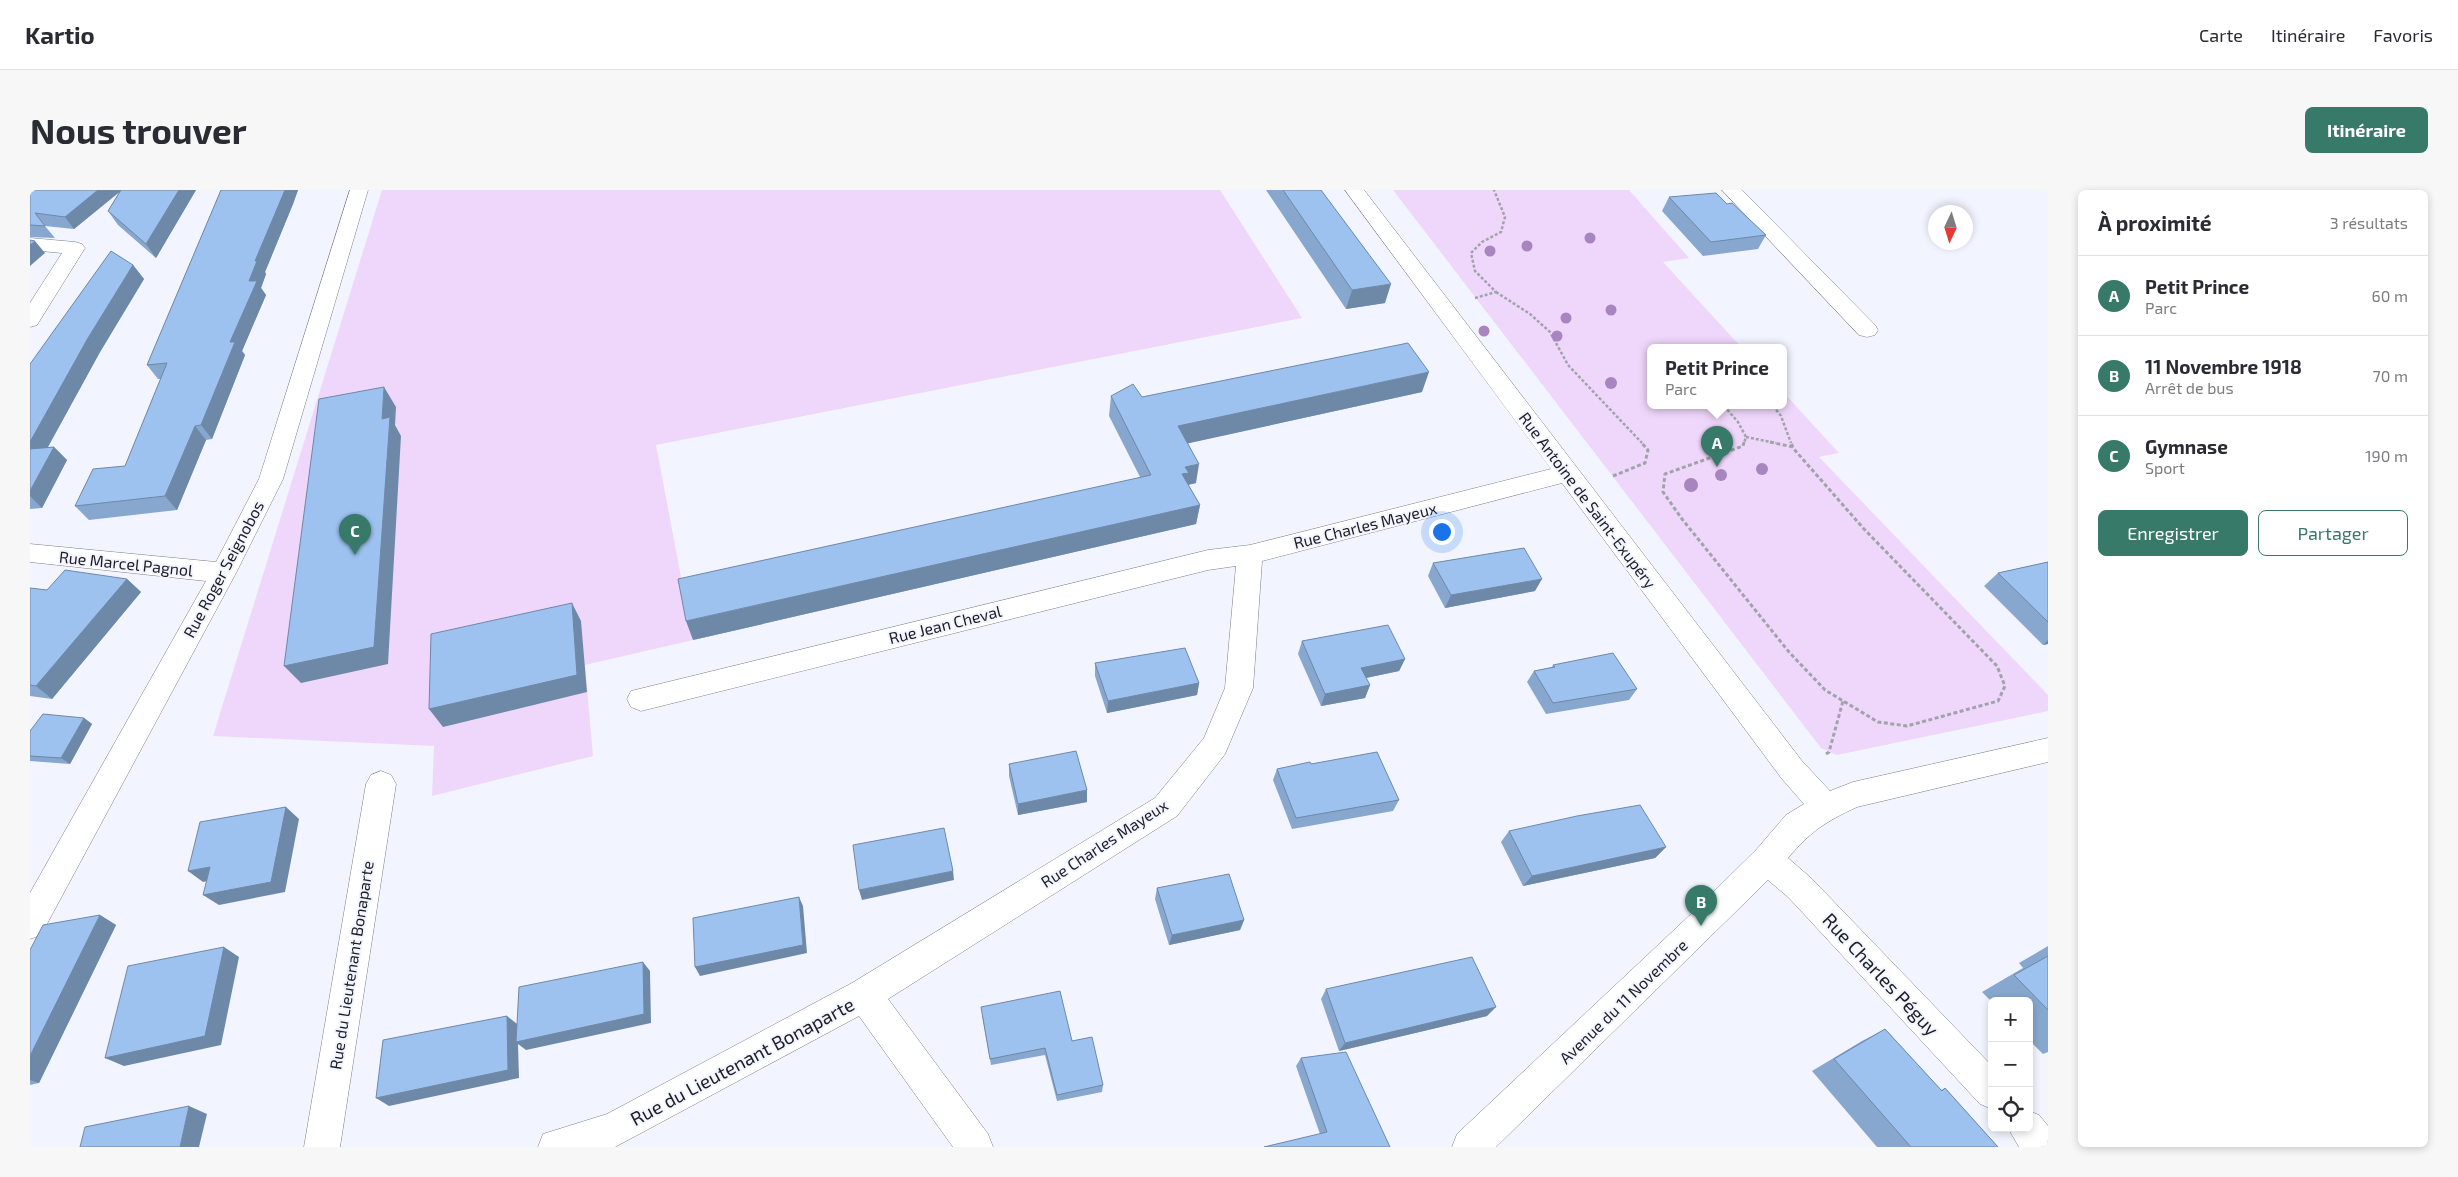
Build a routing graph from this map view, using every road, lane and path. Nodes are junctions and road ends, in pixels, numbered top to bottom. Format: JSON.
{"nodes":[{"id":1,"x":359,"y":190,"type":"edge"},
{"id":2,"x":1354,"y":190,"type":"edge"},
{"id":3,"x":1494,"y":190,"type":"edge"},
{"id":4,"x":1731,"y":190,"type":"edge"},
{"id":5,"x":30,"y":244,"type":"edge"},
{"id":6,"x":1496,"y":292,"type":"junction"},
{"id":7,"x":1438,"y":301,"type":"junction"},
{"id":8,"x":30,"y":320,"type":"edge"},
{"id":9,"x":1867,"y":330,"type":"dead end"},
{"id":10,"x":1727,"y":409,"type":"edge"},
{"id":11,"x":1775,"y":409,"type":"edge"},
{"id":12,"x":1746,"y":437,"type":"junction"},
{"id":13,"x":1793,"y":448,"type":"junction"},
{"id":14,"x":1568,"y":473,"type":"junction"},
{"id":15,"x":1593,"y":506,"type":"junction"},
{"id":16,"x":30,"y":554,"type":"edge"},
{"id":17,"x":1250,"y":555,"type":"junction"},
{"id":18,"x":223,"y":572,"type":"junction"},
{"id":19,"x":640,"y":698,"type":"dead end"},
{"id":20,"x":1843,"y":701,"type":"junction"},
{"id":21,"x":2048,"y":750,"type":"edge"},
{"id":22,"x":1792,"y":770,"type":"junction"},
{"id":23,"x":381,"y":784,"type":"dead end"},
{"id":24,"x":1826,"y":807,"type":"junction"},
{"id":25,"x":1767,"y":860,"type":"junction"},
{"id":26,"x":30,"y":924,"type":"edge"},
{"id":27,"x":864,"y":995,"type":"junction"},
{"id":28,"x":1988,"y":1088,"type":"edge"},
{"id":29,"x":2030,"y":1132,"type":"edge"},
{"id":30,"x":322,"y":1147,"type":"edge"},
{"id":31,"x":556,"y":1147,"type":"edge"},
{"id":32,"x":975,"y":1147,"type":"edge"},
{"id":33,"x":1470,"y":1147,"type":"edge"},
{"id":34,"x":2043,"y":1147,"type":"edge"}],
"edges":[{"from":1,"to":18,"type":"street","name":"Rue Roger Seignobos"},
{"from":2,"to":7,"type":"street","name":"Rue Antoine de Saint-Exupéry"},
{"from":3,"to":6,"type":"path"},
{"from":4,"to":9,"type":"street"},
{"from":5,"to":8,"type":"street"},
{"from":6,"to":7,"type":"path"},
{"from":6,"to":15,"type":"path"},
{"from":7,"to":14,"type":"street","name":"Rue Antoine de Saint-Exupéry"},
{"from":10,"to":12,"type":"path"},
{"from":11,"to":13,"type":"path"},
{"from":12,"to":13,"type":"path"},
{"from":12,"to":20,"type":"path"},
{"from":13,"to":20,"type":"path"},
{"from":14,"to":15,"type":"street","name":"Rue Antoine de Saint-Exupéry"},
{"from":14,"to":17,"type":"street","name":"Rue Charles Mayeux"},
{"from":15,"to":22,"type":"street","name":"Rue Antoine de Saint-Exupéry"},
{"from":16,"to":18,"type":"street","name":"Rue Marcel Pagnol"},
{"from":17,"to":19,"type":"street","name":"Rue Jean Cheval"},
{"from":17,"to":27,"type":"street","name":"Rue Charles Mayeux"},
{"from":18,"to":26,"type":"street","name":"Rue Roger Seignobos"},
{"from":20,"to":22,"type":"path"},
{"from":21,"to":24,"type":"street","name":"Avenue du 11 Novembre"},
{"from":22,"to":24,"type":"street","name":"Rue Antoine de Saint-Exupéry"},
{"from":23,"to":30,"type":"street","name":"Rue du Lieutenant Bonaparte"},
{"from":24,"to":25,"type":"street","name":"Avenue du 11 Novembre"},
{"from":25,"to":28,"type":"street","name":"Rue Charles Péguy"},
{"from":25,"to":33,"type":"street","name":"Avenue du 11 Novembre"},
{"from":27,"to":31,"type":"street","name":"Rue du Lieutenant Bonaparte"},
{"from":27,"to":32,"type":"street","name":"Rue du Lieutenant Bonaparte"},
{"from":29,"to":34,"type":"street"}]}
